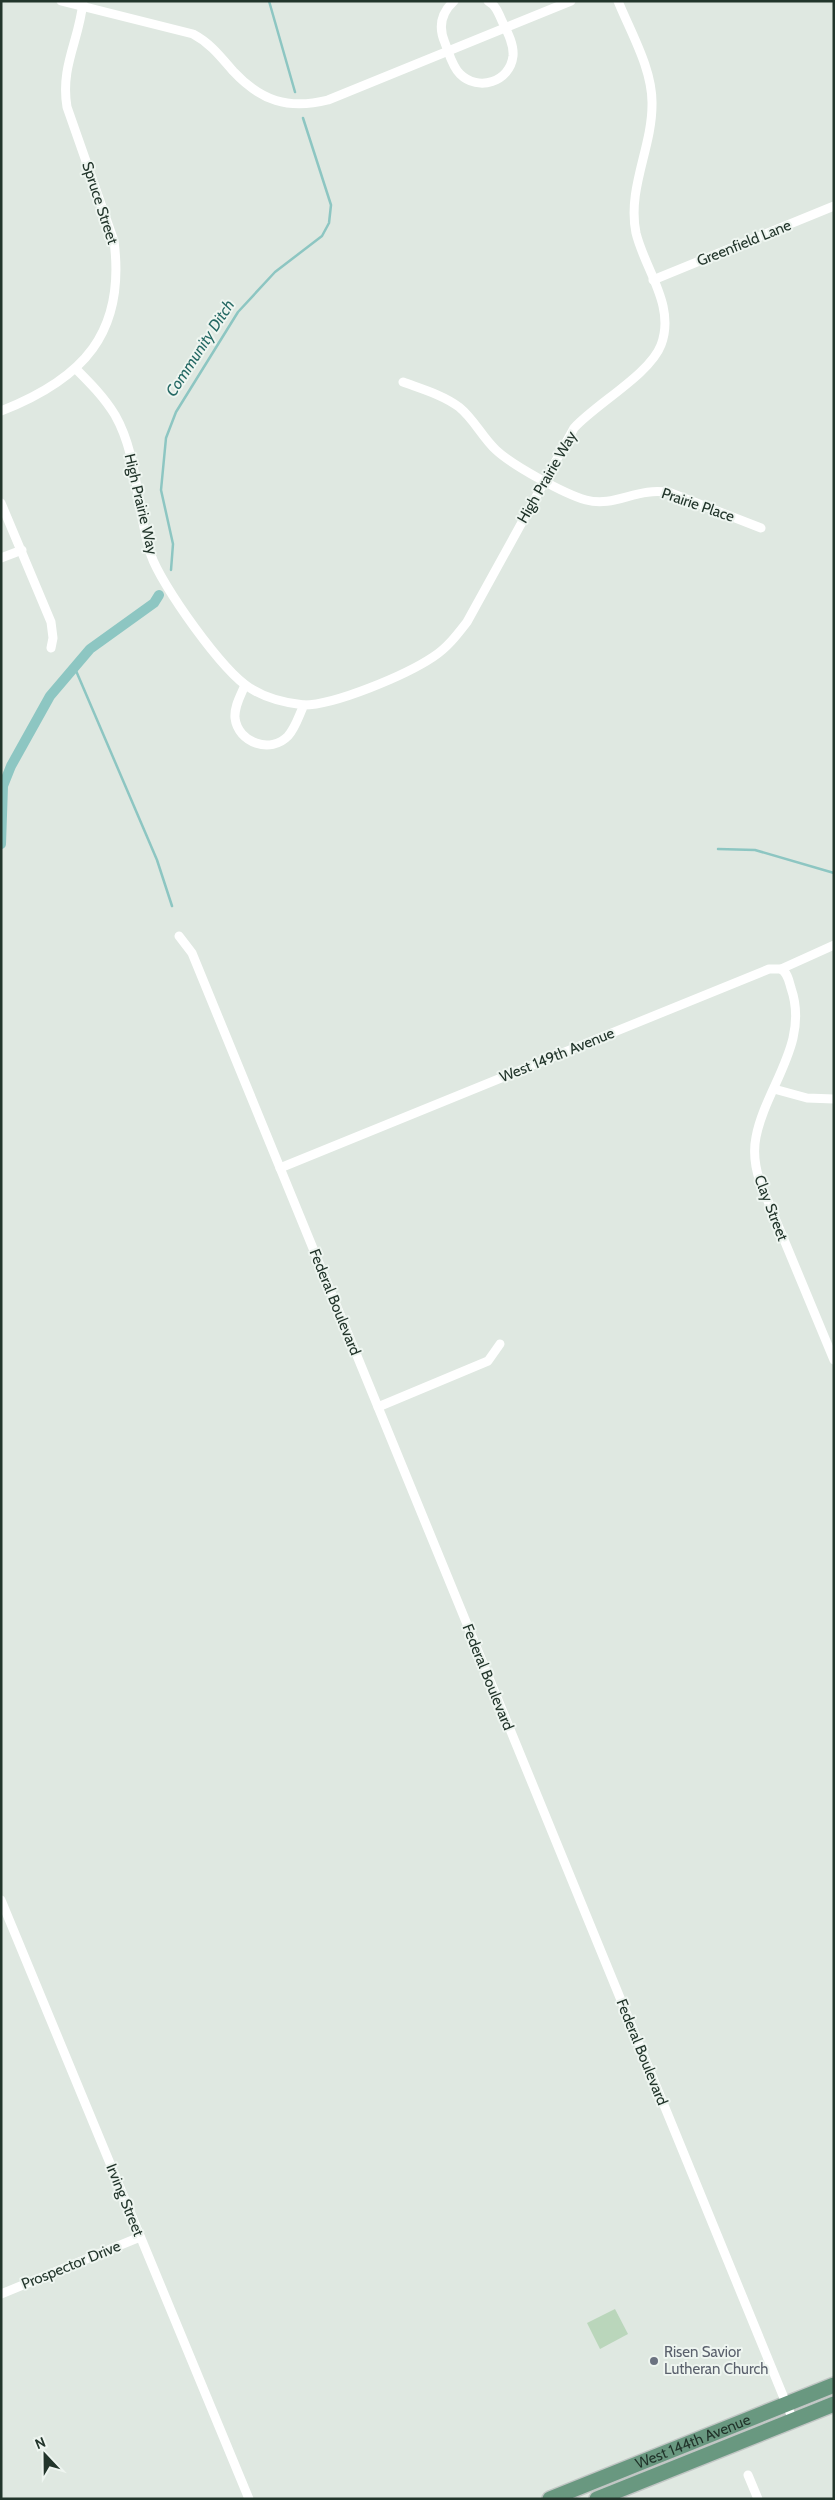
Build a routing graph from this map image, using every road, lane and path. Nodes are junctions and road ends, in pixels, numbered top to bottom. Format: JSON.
{"nodes":[{"id":1,"x":61,"y":1,"type":"edge"},
{"id":2,"x":454,"y":1,"type":"edge"},
{"id":3,"x":488,"y":1,"type":"edge"},
{"id":4,"x":571,"y":1,"type":"edge"},
{"id":5,"x":618,"y":1,"type":"edge"},
{"id":6,"x":84,"y":3,"type":"edge"},
{"id":7,"x":505,"y":28,"type":"junction"},
{"id":8,"x":448,"y":52,"type":"junction"},
{"id":9,"x":834,"y":206,"type":"edge"},
{"id":10,"x":653,"y":280,"type":"junction"},
{"id":11,"x":76,"y":369,"type":"junction"},
{"id":12,"x":403,"y":382,"type":"dead end"},
{"id":13,"x":1,"y":411,"type":"edge"},
{"id":14,"x":544,"y":480,"type":"junction"},
{"id":15,"x":1,"y":503,"type":"edge"},
{"id":16,"x":761,"y":528,"type":"dead end"},
{"id":17,"x":22,"y":550,"type":"junction"},
{"id":18,"x":1,"y":558,"type":"edge"},
{"id":19,"x":51,"y":648,"type":"dead end"},
{"id":20,"x":245,"y":685,"type":"junction"},
{"id":21,"x":304,"y":705,"type":"junction"},
{"id":22,"x":180,"y":936,"type":"dead end"},
{"id":23,"x":834,"y":945,"type":"edge"},
{"id":24,"x":781,"y":969,"type":"junction"},
{"id":25,"x":774,"y":1089,"type":"junction"},
{"id":26,"x":834,"y":1099,"type":"edge"},
{"id":27,"x":280,"y":1168,"type":"junction"},
{"id":28,"x":500,"y":1344,"type":"dead end"},
{"id":29,"x":834,"y":1360,"type":"edge"},
{"id":30,"x":378,"y":1407,"type":"junction"},
{"id":31,"x":1,"y":1900,"type":"edge"},
{"id":32,"x":140,"y":2237,"type":"junction"},
{"id":33,"x":1,"y":2294,"type":"edge"},
{"id":34,"x":834,"y":2385,"type":"edge"},
{"id":35,"x":786,"y":2404,"type":"junction"},
{"id":36,"x":834,"y":2404,"type":"edge"},
{"id":37,"x":793,"y":2420,"type":"junction"},
{"id":38,"x":748,"y":2475,"type":"dead end"},
{"id":39,"x":248,"y":2499,"type":"edge"},
{"id":40,"x":550,"y":2499,"type":"edge"},
{"id":41,"x":597,"y":2499,"type":"edge"},
{"id":42,"x":758,"y":2499,"type":"edge"}],
"edges":[{"from":1,"to":6,"type":"street"},
{"from":2,"to":8,"type":"street"},
{"from":3,"to":7,"type":"street"},
{"from":4,"to":7,"type":"street"},
{"from":5,"to":10,"type":"street","name":"High Prairie Way"},
{"from":6,"to":8,"type":"street"},
{"from":6,"to":11,"type":"street","name":"Spruce Street"},
{"from":7,"to":8,"type":"street"},
{"from":7,"to":8,"type":"street"},
{"from":9,"to":10,"type":"street","name":"Greenfield Lane"},
{"from":10,"to":14,"type":"street","name":"High Prairie Way"},
{"from":11,"to":13,"type":"street","name":"Spruce Street"},
{"from":11,"to":20,"type":"street","name":"High Prairie Way"},
{"from":12,"to":14,"type":"street","name":"Prairie Place"},
{"from":14,"to":16,"type":"street","name":"Prairie Place"},
{"from":14,"to":21,"type":"street","name":"High Prairie Way"},
{"from":15,"to":17,"type":"street"},
{"from":17,"to":18,"type":"street"},
{"from":17,"to":19,"type":"street"},
{"from":20,"to":21,"type":"street","name":"High Prairie Way"},
{"from":20,"to":21,"type":"street"},
{"from":22,"to":27,"type":"street","name":"Federal Boulevard"},
{"from":23,"to":24,"type":"street","name":"West 149th Avenue"},
{"from":24,"to":25,"type":"street","name":"Clay Street"},
{"from":24,"to":27,"type":"street","name":"West 149th Avenue"},
{"from":25,"to":26,"type":"street"},
{"from":25,"to":29,"type":"street","name":"Clay Street"},
{"from":27,"to":30,"type":"street","name":"Federal Boulevard"},
{"from":28,"to":30,"type":"street"},
{"from":30,"to":35,"type":"street","name":"Federal Boulevard"},
{"from":31,"to":32,"type":"street","name":"Irving Street"},
{"from":32,"to":33,"type":"street","name":"Prospector Drive"},
{"from":32,"to":39,"type":"street","name":"Irving Street"},
{"from":34,"to":35,"type":"main road","name":"West 144th Avenue"},
{"from":35,"to":37,"type":"street","name":"Federal Boulevard"},
{"from":35,"to":40,"type":"main road","name":"West 144th Avenue"},
{"from":36,"to":37,"type":"main road","name":"West 144th Avenue"},
{"from":37,"to":41,"type":"main road","name":"West 144th Avenue"},
{"from":38,"to":42,"type":"street"}]}
